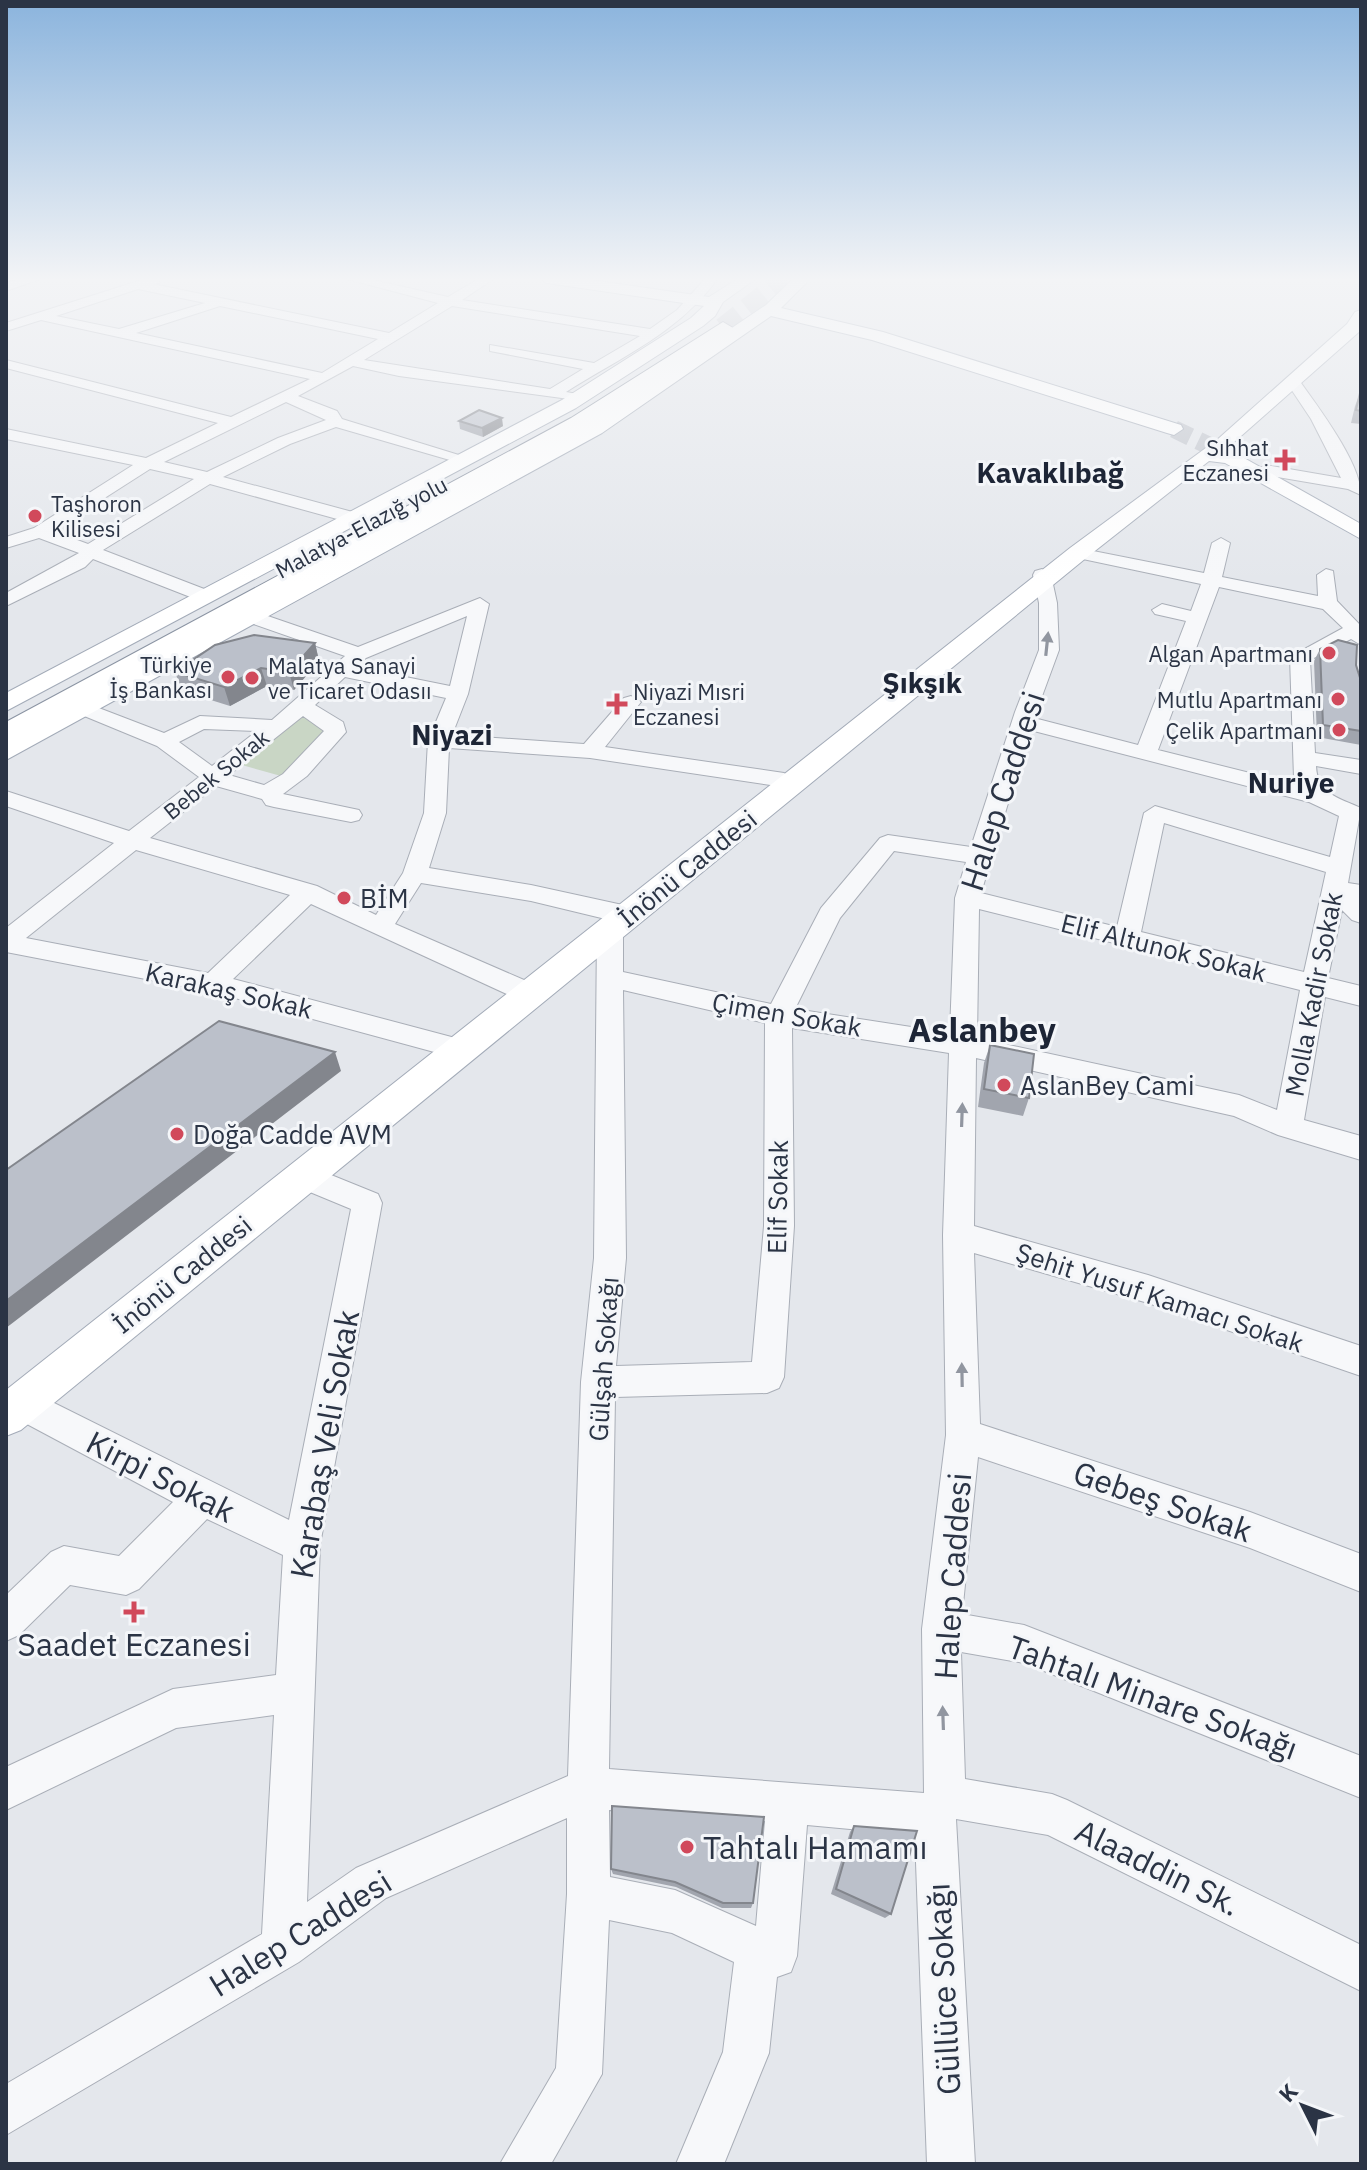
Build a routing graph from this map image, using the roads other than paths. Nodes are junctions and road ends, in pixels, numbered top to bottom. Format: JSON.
{"nodes":[{"id":1,"x":65,"y":379,"type":"edge"},
{"id":2,"x":322,"y":379,"type":"edge"},
{"id":3,"x":453,"y":379,"type":"edge"},
{"id":4,"x":576,"y":379,"type":"edge"},
{"id":5,"x":608,"y":379,"type":"edge"},
{"id":6,"x":628,"y":379,"type":"edge"},
{"id":7,"x":645,"y":379,"type":"edge"},
{"id":8,"x":650,"y":379,"type":"edge"},
{"id":9,"x":1018,"y":379,"type":"edge"},
{"id":10,"x":1291,"y":379,"type":"edge"},
{"id":11,"x":1298,"y":379,"type":"edge"},
{"id":12,"x":1294,"y":383,"type":"junction"},
{"id":13,"x":554,"y":393,"type":"junction"},
{"id":14,"x":287,"y":397,"type":"junction"},
{"id":15,"x":579,"y":398,"type":"junction"},
{"id":16,"x":232,"y":422,"type":"junction"},
{"id":17,"x":335,"y":422,"type":"junction"},
{"id":18,"x":6,"y":434,"type":"edge"},
{"id":19,"x":1224,"y":439,"type":"junction"},
{"id":20,"x":1198,"y":441,"type":"junction"},
{"id":21,"x":467,"y":460,"type":"junction"},
{"id":22,"x":146,"y":464,"type":"junction"},
{"id":23,"x":1248,"y":464,"type":"junction"},
{"id":24,"x":208,"y":478,"type":"junction"},
{"id":25,"x":1357,"y":487,"type":"edge"},
{"id":26,"x":344,"y":523,"type":"junction"},
{"id":27,"x":1361,"y":526,"type":"edge"},
{"id":28,"x":40,"y":532,"type":"junction"},
{"id":29,"x":1361,"y":533,"type":"edge"},
{"id":30,"x":6,"y":543,"type":"edge"},
{"id":31,"x":360,"y":543,"type":"junction"},
{"id":32,"x":1221,"y":543,"type":"dead end"},
{"id":33,"x":93,"y":553,"type":"junction"},
{"id":34,"x":1078,"y":553,"type":"junction"},
{"id":35,"x":1326,"y":575,"type":"dead end"},
{"id":36,"x":266,"y":578,"type":"junction"},
{"id":37,"x":1043,"y":579,"type":"junction"},
{"id":38,"x":1212,"y":580,"type":"junction"},
{"id":39,"x":9,"y":596,"type":"edge"},
{"id":40,"x":205,"y":596,"type":"junction"},
{"id":41,"x":288,"y":598,"type":"junction"},
{"id":42,"x":1328,"y":604,"type":"junction"},
{"id":43,"x":1162,"y":610,"type":"dead end"},
{"id":44,"x":252,"y":617,"type":"junction"},
{"id":45,"x":1196,"y":618,"type":"junction"},
{"id":46,"x":1356,"y":635,"type":"edge"},
{"id":47,"x":359,"y":654,"type":"junction"},
{"id":48,"x":344,"y":671,"type":"junction"},
{"id":49,"x":458,"y":694,"type":"junction"},
{"id":50,"x":631,"y":702,"type":"dead end"},
{"id":51,"x":6,"y":703,"type":"edge"},
{"id":52,"x":302,"y":706,"type":"junction"},
{"id":53,"x":84,"y":709,"type":"junction"},
{"id":54,"x":6,"y":713,"type":"edge"},
{"id":55,"x":1024,"y":722,"type":"junction"},
{"id":56,"x":274,"y":726,"type":"junction"},
{"id":57,"x":6,"y":734,"type":"edge"},
{"id":58,"x":165,"y":741,"type":"junction"},
{"id":59,"x":439,"y":741,"type":"junction"},
{"id":60,"x":590,"y":751,"type":"junction"},
{"id":61,"x":6,"y":752,"type":"edge"},
{"id":62,"x":1146,"y":752,"type":"junction"},
{"id":63,"x":1305,"y":758,"type":"junction"},
{"id":64,"x":1361,"y":767,"type":"edge"},
{"id":65,"x":213,"y":777,"type":"junction"},
{"id":66,"x":784,"y":780,"type":"junction"},
{"id":67,"x":270,"y":791,"type":"junction"},
{"id":68,"x":1317,"y":797,"type":"junction"},
{"id":69,"x":6,"y":798,"type":"edge"},
{"id":70,"x":351,"y":815,"type":"dead end"},
{"id":71,"x":1356,"y":816,"type":"edge"},
{"id":72,"x":133,"y":841,"type":"junction"},
{"id":73,"x":982,"y":856,"type":"junction"},
{"id":74,"x":1338,"y":867,"type":"junction"},
{"id":75,"x":415,"y":874,"type":"junction"},
{"id":76,"x":1352,"y":890,"type":"dead end"},
{"id":77,"x":308,"y":892,"type":"junction"},
{"id":78,"x":967,"y":898,"type":"junction"},
{"id":79,"x":1361,"y":914,"type":"edge"},
{"id":80,"x":614,"y":921,"type":"junction"},
{"id":81,"x":380,"y":928,"type":"junction"},
{"id":82,"x":1127,"y":939,"type":"junction"},
{"id":83,"x":6,"y":942,"type":"edge"},
{"id":84,"x":610,"y":978,"type":"junction"},
{"id":85,"x":213,"y":983,"type":"junction"},
{"id":86,"x":1314,"y":984,"type":"junction"},
{"id":87,"x":522,"y":990,"type":"junction"},
{"id":88,"x":1361,"y":996,"type":"edge"},
{"id":89,"x":778,"y":1016,"type":"junction"},
{"id":90,"x":964,"y":1045,"type":"junction"},
{"id":91,"x":449,"y":1046,"type":"junction"},
{"id":92,"x":1288,"y":1127,"type":"junction"},
{"id":93,"x":1361,"y":1148,"type":"edge"},
{"id":94,"x":304,"y":1176,"type":"junction"},
{"id":95,"x":958,"y":1235,"type":"junction"},
{"id":96,"x":1361,"y":1361,"type":"edge"},
{"id":97,"x":598,"y":1382,"type":"junction"},
{"id":98,"x":11,"y":1405,"type":"edge"},
{"id":99,"x":963,"y":1435,"type":"junction"},
{"id":100,"x":202,"y":1498,"type":"junction"},
{"id":101,"x":302,"y":1545,"type":"junction"},
{"id":102,"x":1361,"y":1573,"type":"edge"},
{"id":103,"x":6,"y":1622,"type":"edge"},
{"id":104,"x":941,"y":1629,"type":"junction"},
{"id":105,"x":294,"y":1692,"type":"junction"},
{"id":106,"x":1361,"y":1777,"type":"edge"},
{"id":107,"x":588,"y":1788,"type":"junction"},
{"id":108,"x":6,"y":1789,"type":"edge"},
{"id":109,"x":788,"y":1802,"type":"junction"},
{"id":110,"x":940,"y":1805,"type":"junction"},
{"id":111,"x":589,"y":1894,"type":"junction"},
{"id":112,"x":283,"y":1946,"type":"junction"},
{"id":113,"x":758,"y":1950,"type":"junction"},
{"id":114,"x":1361,"y":1969,"type":"edge"},
{"id":115,"x":6,"y":2111,"type":"edge"},
{"id":116,"x":524,"y":2164,"type":"edge"},
{"id":117,"x":700,"y":2164,"type":"edge"},
{"id":118,"x":951,"y":2164,"type":"edge"}],
"edges":[{"from":1,"to":16,"type":"street"},
{"from":2,"to":14,"type":"street"},
{"from":3,"to":13,"type":"street"},
{"from":4,"to":13,"type":"street"},
{"from":5,"to":15,"type":"main road"},
{"from":6,"to":36,"type":"highway","name":"Malatya-Elazığ yolu"},
{"from":7,"to":41,"type":"main road"},
{"from":8,"to":31,"type":"highway"},
{"from":9,"to":20,"type":"main road"},
{"from":10,"to":19,"type":"main road"},
{"from":11,"to":12,"type":"main road"},
{"from":12,"to":19,"type":"main road"},
{"from":12,"to":25,"type":"street"},
{"from":13,"to":15,"type":"street"},
{"from":14,"to":16,"type":"street"},
{"from":14,"to":17,"type":"street"},
{"from":15,"to":21,"type":"main road"},
{"from":16,"to":22,"type":"street"},
{"from":17,"to":21,"type":"street"},
{"from":17,"to":24,"type":"street"},
{"from":18,"to":22,"type":"street"},
{"from":19,"to":20,"type":"main road"},
{"from":19,"to":23,"type":"main road"},
{"from":20,"to":23,"type":"main road"},
{"from":20,"to":34,"type":"main road","name":"İnönü Caddesi"},
{"from":20,"to":37,"type":"main road","name":"İnönü Caddesi"},
{"from":21,"to":26,"type":"main road"},
{"from":22,"to":24,"type":"street"},
{"from":22,"to":28,"type":"street"},
{"from":23,"to":25,"type":"street"},
{"from":23,"to":27,"type":"main road"},
{"from":23,"to":29,"type":"main road"},
{"from":24,"to":26,"type":"street"},
{"from":24,"to":33,"type":"street"},
{"from":26,"to":36,"type":"highway"},
{"from":26,"to":40,"type":"main road"},
{"from":28,"to":30,"type":"street"},
{"from":28,"to":33,"type":"street"},
{"from":31,"to":41,"type":"main road"},
{"from":31,"to":57,"type":"highway"},
{"from":32,"to":38,"type":"street"},
{"from":33,"to":39,"type":"street"},
{"from":33,"to":40,"type":"street"},
{"from":34,"to":37,"type":"main road","name":"İnönü Caddesi"},
{"from":34,"to":38,"type":"street"},
{"from":35,"to":42,"type":"street"},
{"from":36,"to":54,"type":"highway","name":"Malatya-Elazığ yolu"},
{"from":55,"to":37,"type":"street","name":"Halep Caddesi","one_way":true},
{"from":37,"to":66,"type":"main road","name":"İnönü Caddesi"},
{"from":37,"to":80,"type":"main road","name":"İnönü Caddesi"},
{"from":38,"to":42,"type":"street"},
{"from":38,"to":45,"type":"street"},
{"from":40,"to":51,"type":"main road"},
{"from":41,"to":44,"type":"main road"},
{"from":42,"to":46,"type":"street"},
{"from":43,"to":45,"type":"street"},
{"from":44,"to":47,"type":"street"},
{"from":44,"to":53,"type":"main road"},
{"from":45,"to":62,"type":"street"},
{"from":46,"to":63,"type":"street"},
{"from":47,"to":48,"type":"street","name":"Bebek Sokak"},
{"from":47,"to":49,"type":"street","name":"Bebek Sokak"},
{"from":48,"to":49,"type":"street"},
{"from":48,"to":52,"type":"street","name":"Bebek Sokak"},
{"from":49,"to":59,"type":"street"},
{"from":50,"to":60,"type":"street"},
{"from":52,"to":56,"type":"street","name":"Bebek Sokak"},
{"from":52,"to":67,"type":"street"},
{"from":53,"to":58,"type":"street"},
{"from":53,"to":61,"type":"main road"},
{"from":55,"to":62,"type":"street"},
{"from":55,"to":73,"type":"street","name":"Halep Caddesi"},
{"from":56,"to":58,"type":"street"},
{"from":56,"to":65,"type":"street","name":"Bebek Sokak"},
{"from":58,"to":65,"type":"street"},
{"from":59,"to":60,"type":"street"},
{"from":59,"to":75,"type":"street"},
{"from":60,"to":66,"type":"street"},
{"from":62,"to":68,"type":"street"},
{"from":63,"to":64,"type":"street"},
{"from":63,"to":68,"type":"street"},
{"from":65,"to":67,"type":"street"},
{"from":65,"to":72,"type":"street","name":"Bebek Sokak"},
{"from":66,"to":80,"type":"main road","name":"İnönü Caddesi"},
{"from":67,"to":70,"type":"street"},
{"from":68,"to":71,"type":"street"},
{"from":69,"to":72,"type":"street"},
{"from":71,"to":74,"type":"street","name":"Molla Kadir Sokak"},
{"from":72,"to":77,"type":"street"},
{"from":72,"to":83,"type":"street","name":"Bebek Sokak"},
{"from":73,"to":78,"type":"street","name":"Halep Caddesi"},
{"from":73,"to":89,"type":"street"},
{"from":74,"to":82,"type":"street"},
{"from":74,"to":86,"type":"street","name":"Molla Kadir Sokak"},
{"from":75,"to":80,"type":"street"},
{"from":75,"to":81,"type":"street"},
{"from":76,"to":79,"type":"street"},
{"from":77,"to":81,"type":"street"},
{"from":77,"to":85,"type":"street"},
{"from":78,"to":82,"type":"street","name":"Elif Altunok Sokak"},
{"from":78,"to":90,"type":"street","name":"Halep Caddesi"},
{"from":80,"to":84,"type":"street","name":"Gülşah Sokağı"},
{"from":80,"to":87,"type":"main road","name":"İnönü Caddesi"},
{"from":80,"to":94,"type":"main road","name":"İnönü Caddesi"},
{"from":81,"to":87,"type":"street"},
{"from":82,"to":86,"type":"street","name":"Elif Altunok Sokak"},
{"from":83,"to":85,"type":"street","name":"Karakaş Sokak"},
{"from":84,"to":89,"type":"street","name":"Çimen Sokak"},
{"from":84,"to":97,"type":"street","name":"Gülşah Sokağı"},
{"from":85,"to":91,"type":"street","name":"Karakaş Sokak"},
{"from":86,"to":88,"type":"street","name":"Elif Altunok Sokak"},
{"from":86,"to":92,"type":"street","name":"Molla Kadir Sokak"},
{"from":87,"to":91,"type":"main road","name":"İnönü Caddesi"},
{"from":89,"to":90,"type":"street","name":"Çimen Sokak"},
{"from":89,"to":97,"type":"street","name":"Elif Sokak"},
{"from":90,"to":92,"type":"street","name":"Çimen Sokak"},
{"from":95,"to":90,"type":"street","name":"Halep Caddesi","one_way":true},
{"from":91,"to":98,"type":"main road","name":"İnönü Caddesi"},
{"from":92,"to":93,"type":"street","name":"Çimen Sokak"},
{"from":94,"to":98,"type":"main road","name":"İnönü Caddesi"},
{"from":94,"to":101,"type":"street","name":"Karabaş Veli Sokak"},
{"from":95,"to":96,"type":"street","name":"Şehit Yusuf Kamacı Sokak"},
{"from":99,"to":95,"type":"street","name":"Halep Caddesi","one_way":true},
{"from":97,"to":107,"type":"street","name":"Gülşah Sokağı"},
{"from":98,"to":100,"type":"street","name":"Kirpi Sokak"},
{"from":99,"to":102,"type":"street","name":"Gebeş Sokak"},
{"from":99,"to":104,"type":"street","name":"Halep Caddesi"},
{"from":100,"to":101,"type":"street","name":"Kirpi Sokak"},
{"from":100,"to":103,"type":"street"},
{"from":101,"to":105,"type":"street","name":"Karabaş Veli Sokak"},
{"from":104,"to":106,"type":"street","name":"Tahtalı Minare Sokağı"},
{"from":110,"to":104,"type":"street","name":"Halep Caddesi","one_way":true},
{"from":105,"to":108,"type":"street"},
{"from":105,"to":112,"type":"street","name":"Karabaş Veli Sokak"},
{"from":107,"to":109,"type":"street","name":"Halep Caddesi"},
{"from":107,"to":111,"type":"street","name":"Gülşah Sokağı"},
{"from":107,"to":112,"type":"street","name":"Halep Caddesi"},
{"from":109,"to":110,"type":"street","name":"Halep Caddesi"},
{"from":109,"to":113,"type":"street"},
{"from":110,"to":114,"type":"street","name":"Alaaddin Sk."},
{"from":110,"to":118,"type":"street","name":"Güllüce Sokağı"},
{"from":111,"to":113,"type":"street"},
{"from":111,"to":116,"type":"street","name":"Gülşah Sokağı"},
{"from":112,"to":115,"type":"street","name":"Halep Caddesi"},
{"from":113,"to":117,"type":"street"}]}
